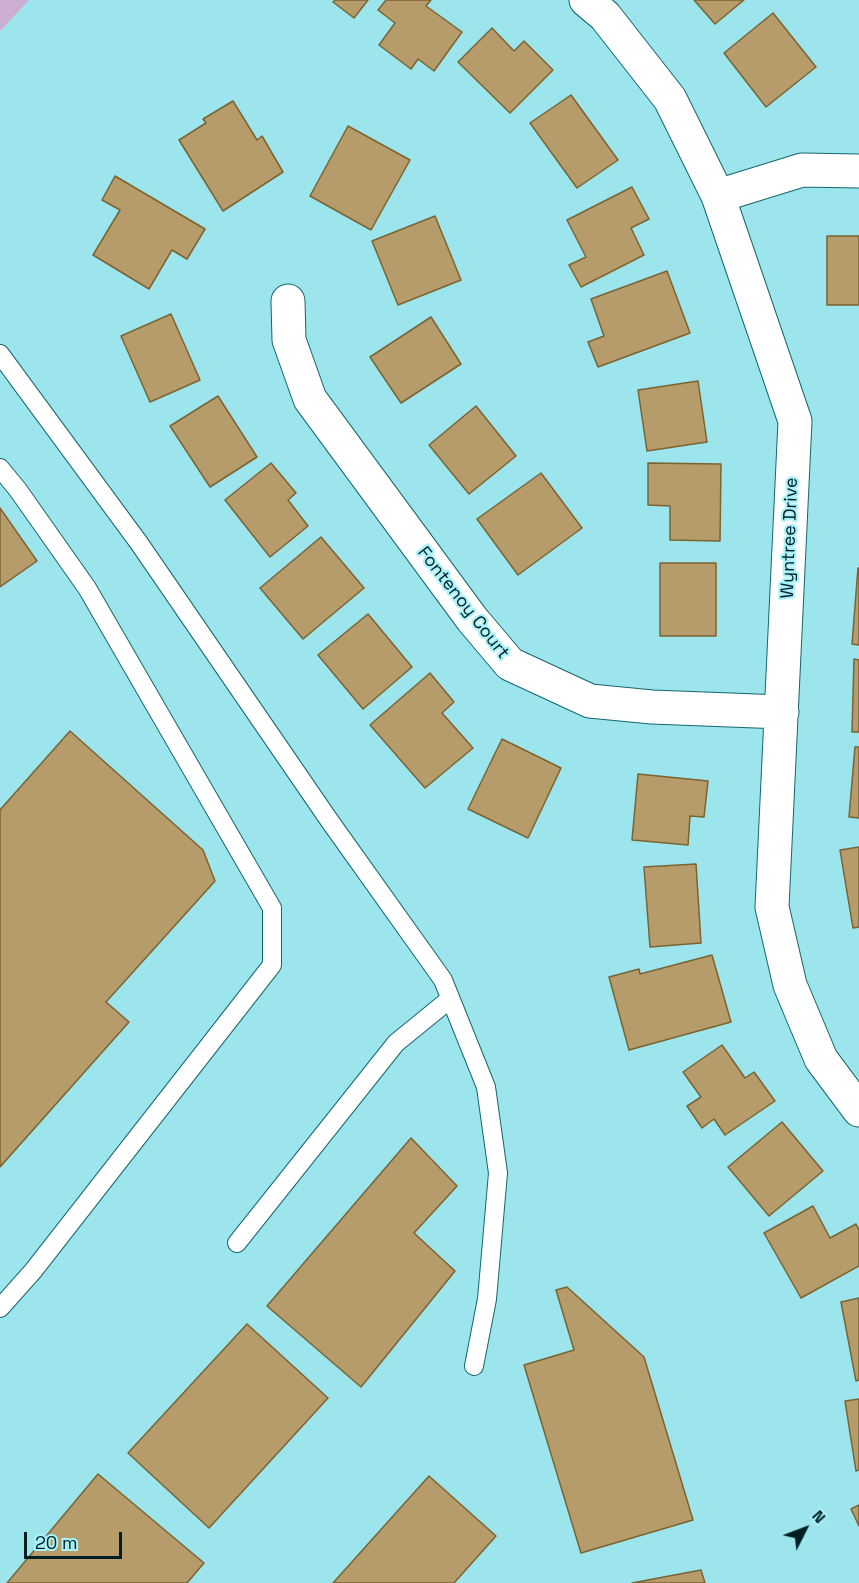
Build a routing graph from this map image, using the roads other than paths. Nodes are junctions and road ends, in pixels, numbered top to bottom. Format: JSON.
{"nodes":[{"id":1,"x":586,"y":0,"type":"edge"},
{"id":2,"x":859,"y":171,"type":"edge"},
{"id":3,"x":718,"y":196,"type":"junction"},
{"id":4,"x":288,"y":302,"type":"dead end"},
{"id":5,"x":0,"y":354,"type":"edge"},
{"id":6,"x":0,"y":468,"type":"edge"},
{"id":7,"x":782,"y":712,"type":"junction"},
{"id":8,"x":450,"y":999,"type":"junction"},
{"id":9,"x":859,"y":1110,"type":"edge"},
{"id":10,"x":237,"y":1243,"type":"dead end"},
{"id":11,"x":0,"y":1308,"type":"edge"},
{"id":12,"x":474,"y":1366,"type":"dead end"}],
"edges":[{"from":1,"to":3,"type":"street","name":"Wyntree Drive"},
{"from":2,"to":3,"type":"street"},
{"from":3,"to":7,"type":"street","name":"Wyntree Drive"},
{"from":4,"to":7,"type":"street","name":"Fontenoy Court"},
{"from":5,"to":8,"type":"lane"},
{"from":6,"to":11,"type":"lane"},
{"from":7,"to":9,"type":"street","name":"Wyntree Drive"},
{"from":8,"to":10,"type":"lane"},
{"from":8,"to":12,"type":"lane"}]}
